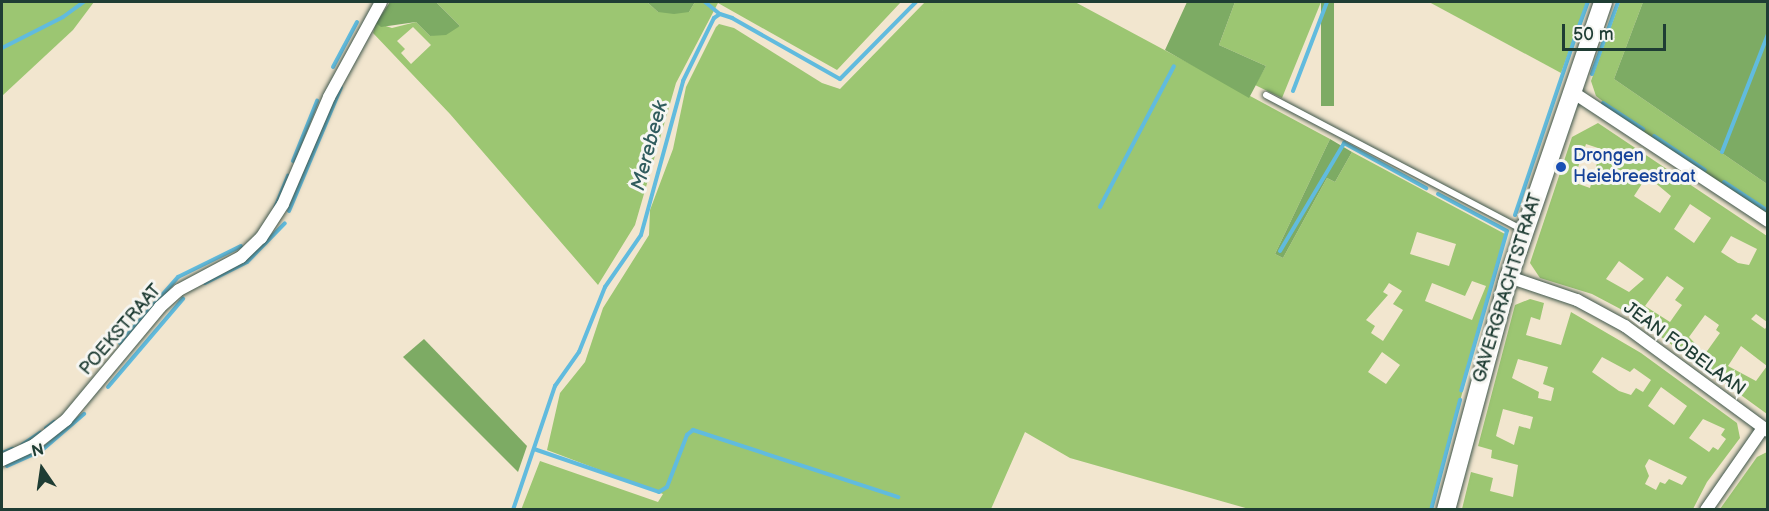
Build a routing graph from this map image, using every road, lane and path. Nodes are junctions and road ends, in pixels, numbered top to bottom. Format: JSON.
{"nodes":[{"id":1,"x":381,"y":2,"type":"edge"},
{"id":2,"x":1603,"y":2,"type":"edge"},
{"id":3,"x":1571,"y":91,"type":"junction"},
{"id":4,"x":1266,"y":95,"type":"dead end"},
{"id":5,"x":1767,"y":221,"type":"edge"},
{"id":6,"x":1524,"y":231,"type":"junction"},
{"id":7,"x":1509,"y":277,"type":"junction"},
{"id":8,"x":1765,"y":430,"type":"edge"},
{"id":9,"x":2,"y":460,"type":"edge"},
{"id":10,"x":1446,"y":510,"type":"edge"},
{"id":11,"x":1706,"y":510,"type":"edge"}],
"edges":[{"from":1,"to":9,"type":"street","name":"POEKSTRAAT"},
{"from":2,"to":3,"type":"street","name":"GAVERGRACHTSTRAAT"},
{"from":3,"to":5,"type":"street"},
{"from":3,"to":6,"type":"street","name":"GAVERGRACHTSTRAAT"},
{"from":4,"to":6,"type":"lane"},
{"from":6,"to":7,"type":"street","name":"GAVERGRACHTSTRAAT"},
{"from":7,"to":8,"type":"street","name":"JEAN FOBELAAN"},
{"from":7,"to":10,"type":"street","name":"GAVERGRACHTSTRAAT"},
{"from":8,"to":11,"type":"street"}]}
